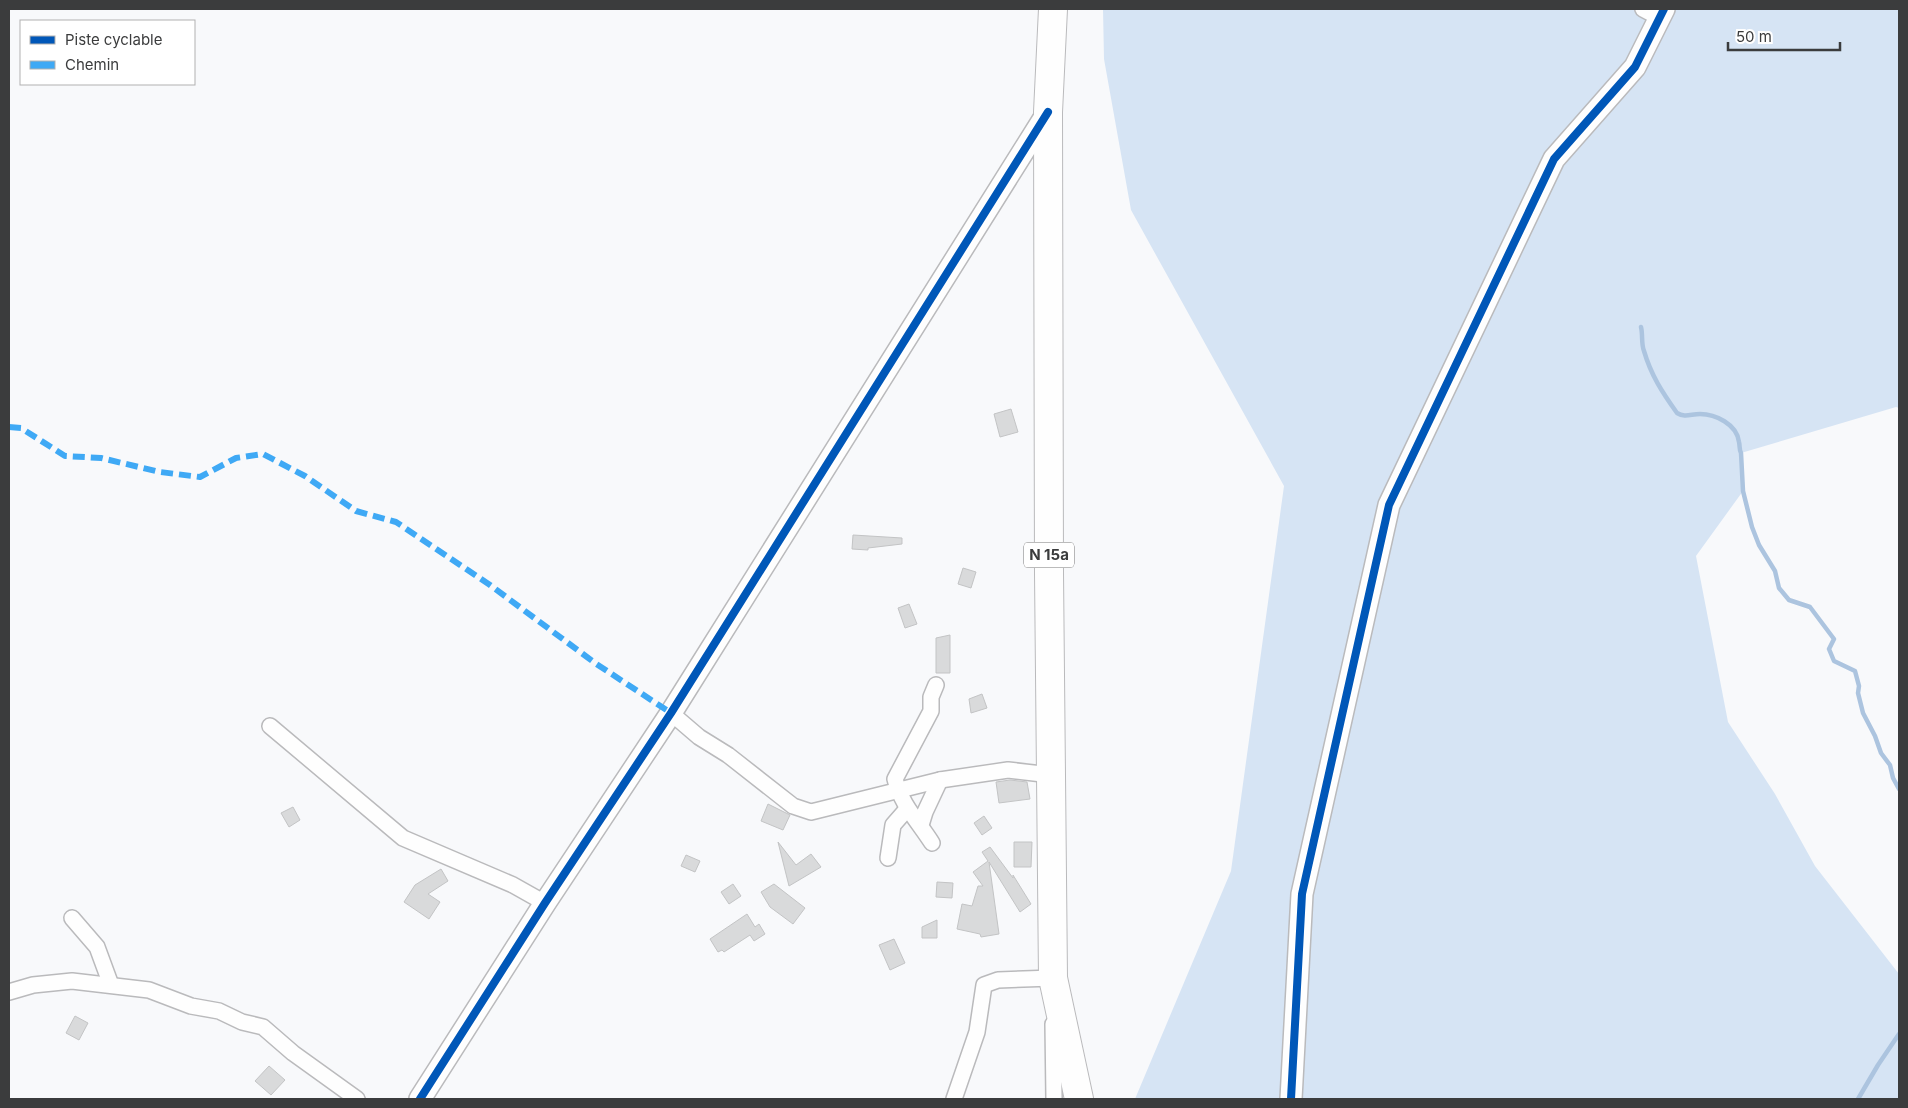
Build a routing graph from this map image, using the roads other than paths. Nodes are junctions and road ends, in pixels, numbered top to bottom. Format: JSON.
{"nodes":[{"id":1,"x":1053,"y":9,"type":"edge"},
{"id":2,"x":1656,"y":12,"type":"edge"},
{"id":3,"x":1048,"y":112,"type":"junction"},
{"id":4,"x":936,"y":685,"type":"dead end"},
{"id":5,"x":671,"y":713,"type":"junction"},
{"id":6,"x":270,"y":726,"type":"dead end"},
{"id":7,"x":1051,"y":775,"type":"junction"},
{"id":8,"x":940,"y":780,"type":"junction"},
{"id":9,"x":898,"y":792,"type":"junction"},
{"id":10,"x":907,"y":809,"type":"junction"},
{"id":11,"x":921,"y":825,"type":"junction"},
{"id":12,"x":932,"y":843,"type":"dead end"},
{"id":13,"x":888,"y":858,"type":"dead end"},
{"id":14,"x":544,"y":904,"type":"junction"},
{"id":15,"x":72,"y":918,"type":"dead end"},
{"id":16,"x":1053,"y":978,"type":"junction"},
{"id":17,"x":111,"y":985,"type":"junction"},
{"id":18,"x":9,"y":992,"type":"edge"},
{"id":19,"x":357,"y":1099,"type":"edge"},
{"id":20,"x":420,"y":1099,"type":"edge"},
{"id":21,"x":954,"y":1099,"type":"edge"},
{"id":22,"x":1054,"y":1099,"type":"edge"},
{"id":23,"x":1079,"y":1099,"type":"edge"},
{"id":24,"x":1291,"y":1099,"type":"edge"}],
"edges":[{"from":1,"to":3,"type":"highway","number":"N 15a"},
{"from":2,"to":24,"type":"street"},
{"from":3,"to":5,"type":"street"},
{"from":3,"to":7,"type":"highway","number":"N 15a"},
{"from":4,"to":9,"type":"street"},
{"from":5,"to":9,"type":"street"},
{"from":5,"to":14,"type":"street"},
{"from":6,"to":14,"type":"street"},
{"from":7,"to":8,"type":"street"},
{"from":7,"to":16,"type":"highway","number":"N 15a"},
{"from":8,"to":9,"type":"street"},
{"from":8,"to":11,"type":"street"},
{"from":9,"to":10,"type":"street"},
{"from":10,"to":11,"type":"street"},
{"from":10,"to":13,"type":"street"},
{"from":11,"to":12,"type":"street"},
{"from":14,"to":20,"type":"street"},
{"from":15,"to":17,"type":"street"},
{"from":16,"to":21,"type":"street"},
{"from":16,"to":22,"type":"street"},
{"from":16,"to":23,"type":"highway","number":"N 15a"},
{"from":17,"to":18,"type":"street"},
{"from":17,"to":19,"type":"street"}]}
